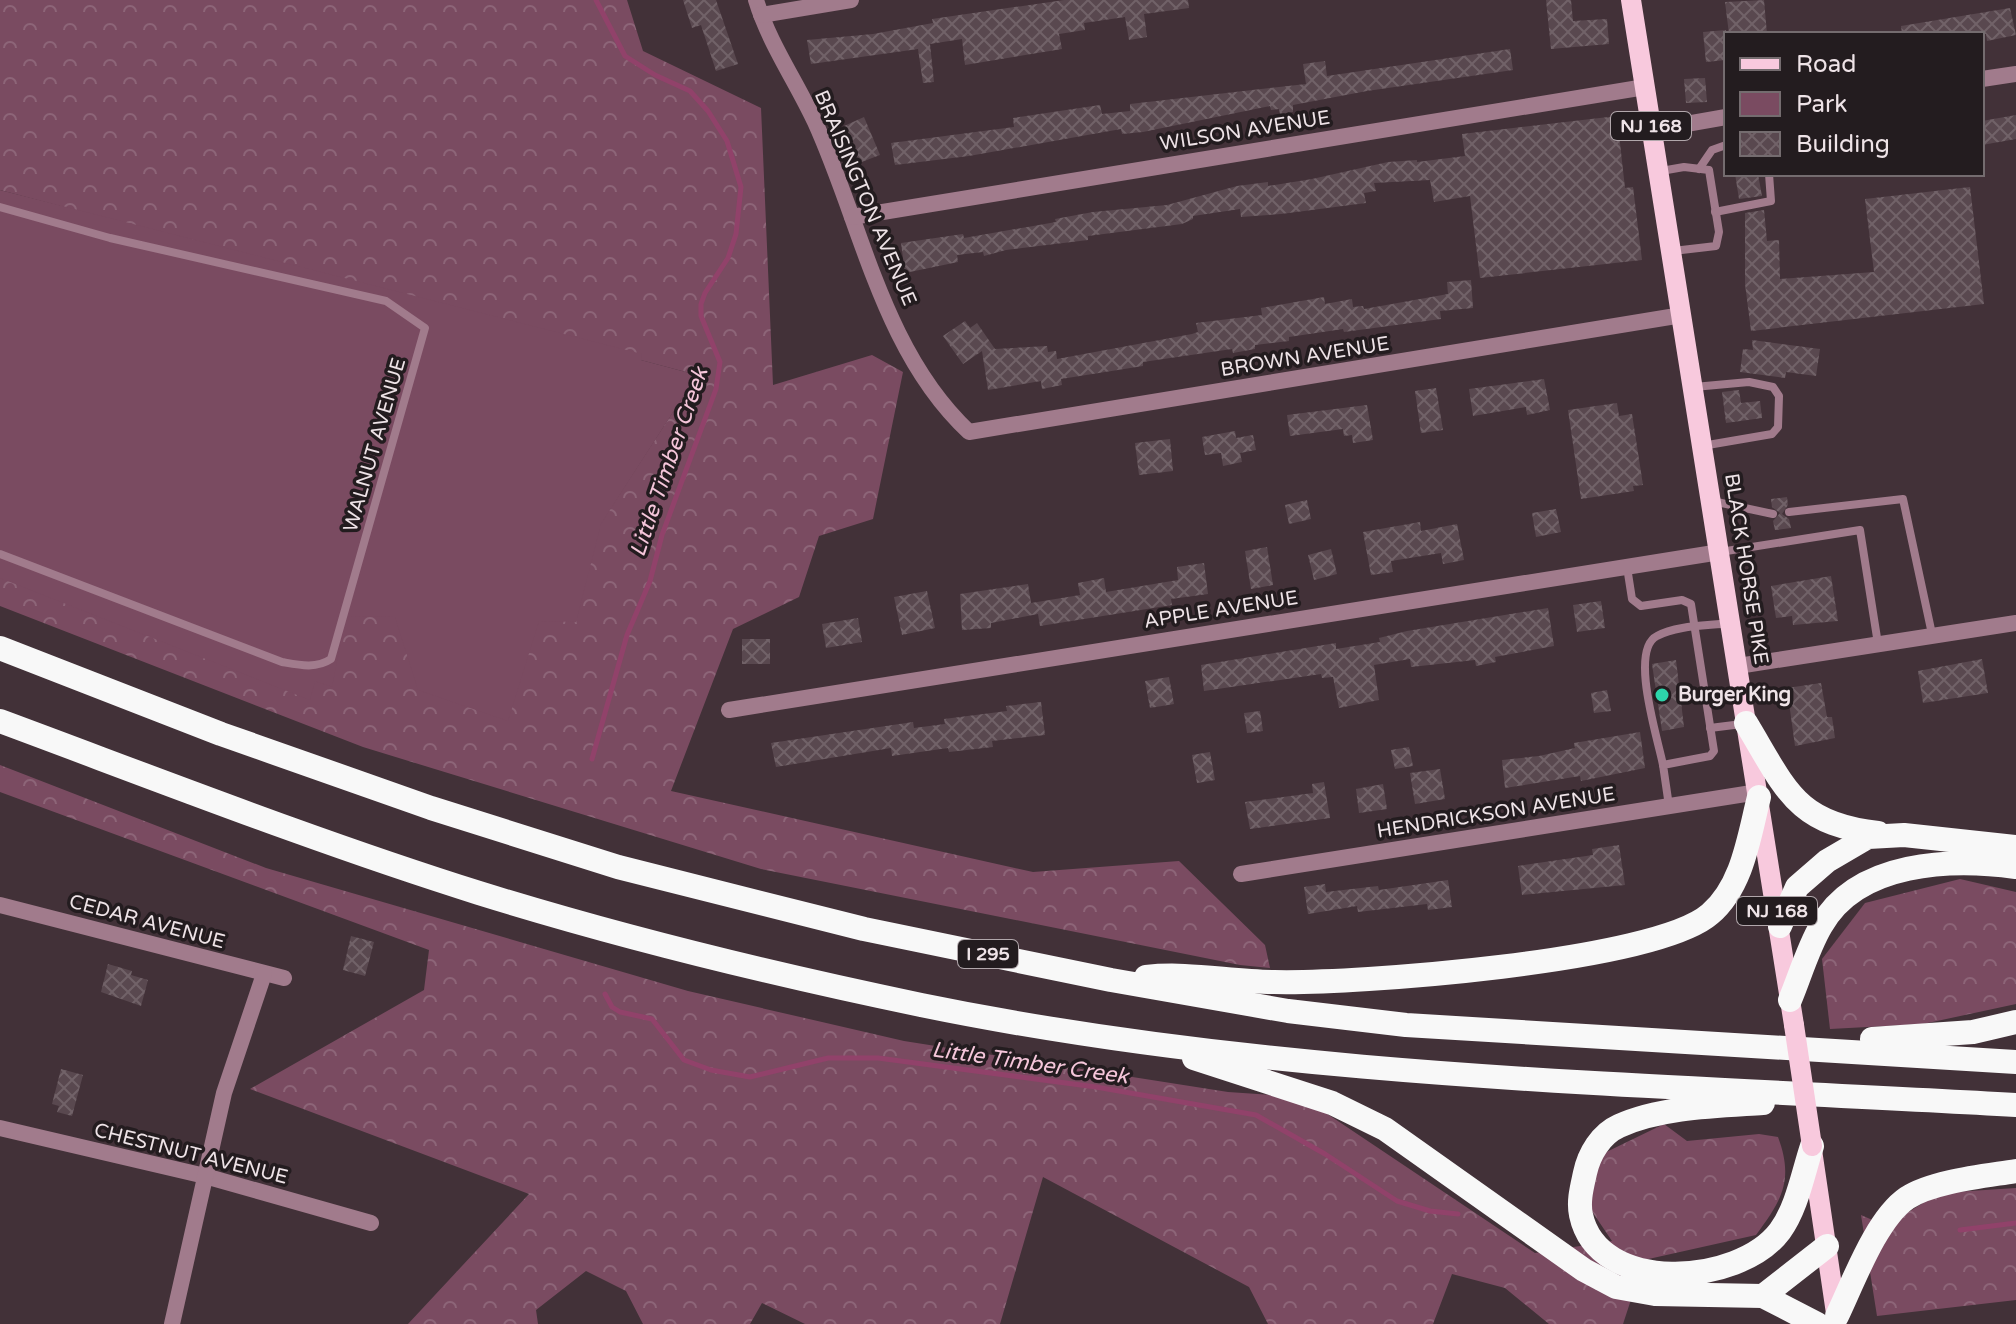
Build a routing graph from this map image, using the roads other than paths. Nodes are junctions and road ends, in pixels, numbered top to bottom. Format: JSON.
{"nodes":[{"id":1,"x":851,"y":0,"type":"edge"},
{"id":2,"x":1631,"y":0,"type":"edge"},
{"id":3,"x":759,"y":8,"type":"edge"},
{"id":4,"x":2016,"y":74,"type":"edge"},
{"id":5,"x":1984,"y":79,"type":"edge"},
{"id":6,"x":1645,"y":87,"type":"junction"},
{"id":7,"x":1724,"y":117,"type":"edge"},
{"id":8,"x":1652,"y":130,"type":"junction"},
{"id":9,"x":1724,"y":146,"type":"edge"},
{"id":10,"x":1699,"y":169,"type":"junction"},
{"id":11,"x":1659,"y":171,"type":"junction"},
{"id":12,"x":1769,"y":176,"type":"edge"},
{"id":13,"x":0,"y":207,"type":"edge"},
{"id":14,"x":1715,"y":212,"type":"junction"},
{"id":15,"x":852,"y":217,"type":"junction"},
{"id":16,"x":1672,"y":251,"type":"junction"},
{"id":17,"x":1682,"y":315,"type":"junction"},
{"id":18,"x":1693,"y":387,"type":"junction"},
{"id":19,"x":943,"y":408,"type":"joint"},
{"id":20,"x":1702,"y":446,"type":"junction"},
{"id":21,"x":1712,"y":501,"type":"junction"},
{"id":22,"x":1789,"y":512,"type":"dead end"},
{"id":23,"x":1773,"y":514,"type":"dead end"},
{"id":24,"x":1720,"y":552,"type":"junction"},
{"id":25,"x":0,"y":554,"type":"edge"},
{"id":26,"x":1627,"y":567,"type":"junction"},
{"id":27,"x":1731,"y":623,"type":"junction"},
{"id":28,"x":2016,"y":623,"type":"edge"},
{"id":29,"x":1695,"y":628,"type":"junction"},
{"id":30,"x":1932,"y":634,"type":"junction"},
{"id":31,"x":1878,"y":645,"type":"junction"},
{"id":32,"x":0,"y":648,"type":"edge"},
{"id":33,"x":1738,"y":666,"type":"junction"},
{"id":34,"x":729,"y":710,"type":"dead end"},
{"id":35,"x":0,"y":721,"type":"edge"},
{"id":36,"x":1746,"y":723,"type":"junction"},
{"id":37,"x":1710,"y":728,"type":"junction"},
{"id":38,"x":1663,"y":765,"type":"junction"},
{"id":39,"x":1759,"y":795,"type":"junction"},
{"id":40,"x":1669,"y":806,"type":"junction"},
{"id":41,"x":1904,"y":835,"type":"junction"},
{"id":42,"x":2016,"y":847,"type":"edge"},
{"id":43,"x":2016,"y":867,"type":"edge"},
{"id":44,"x":1241,"y":874,"type":"dead end"},
{"id":45,"x":0,"y":905,"type":"edge"},
{"id":46,"x":1780,"y":926,"type":"junction"},
{"id":47,"x":264,"y":974,"type":"junction"},
{"id":48,"x":284,"y":978,"type":"dead end"},
{"id":49,"x":1111,"y":980,"type":"junction"},
{"id":50,"x":1790,"y":1000,"type":"junction"},
{"id":51,"x":2016,"y":1022,"type":"edge"},
{"id":52,"x":1136,"y":1040,"type":"junction"},
{"id":53,"x":1685,"y":1041,"type":"junction"},
{"id":54,"x":2016,"y":1062,"type":"edge"},
{"id":55,"x":1873,"y":1097,"type":"junction"},
{"id":56,"x":2016,"y":1105,"type":"edge"},
{"id":57,"x":0,"y":1128,"type":"edge"},
{"id":58,"x":1812,"y":1146,"type":"junction"},
{"id":59,"x":2016,"y":1171,"type":"edge"},
{"id":60,"x":205,"y":1176,"type":"junction"},
{"id":61,"x":371,"y":1223,"type":"dead end"},
{"id":62,"x":1827,"y":1246,"type":"junction"},
{"id":63,"x":1763,"y":1296,"type":"junction"},
{"id":64,"x":1831,"y":1321,"type":"edge"},
{"id":65,"x":172,"y":1324,"type":"edge"}],
"edges":[{"from":1,"to":3,"type":"street"},
{"from":2,"to":6,"type":"main road","name":"BLACK HORSE PIKE","number":"NJ 168"},
{"from":3,"to":15,"type":"street","name":"BRAISINGTON AVENUE"},
{"from":4,"to":5,"type":"street"},
{"from":6,"to":8,"type":"main road","name":"BLACK HORSE PIKE","number":"NJ 168"},
{"from":6,"to":15,"type":"street","name":"WILSON AVENUE"},
{"from":7,"to":8,"type":"street"},
{"from":8,"to":11,"type":"main road","name":"BLACK HORSE PIKE","number":"NJ 168"},
{"from":9,"to":10,"type":"lane"},
{"from":10,"to":11,"type":"lane"},
{"from":10,"to":14,"type":"lane"},
{"from":11,"to":16,"type":"main road","name":"BLACK HORSE PIKE","number":"NJ 168"},
{"from":12,"to":14,"type":"lane"},
{"from":13,"to":25,"type":"lane","name":"WALNUT AVENUE"},
{"from":14,"to":16,"type":"lane"},
{"from":15,"to":19,"type":"street","name":"BRAISINGTON AVENUE"},
{"from":16,"to":17,"type":"main road","name":"BLACK HORSE PIKE","number":"NJ 168"},
{"from":17,"to":18,"type":"main road","name":"BLACK HORSE PIKE","number":"NJ 168"},
{"from":17,"to":19,"type":"street","name":"BROWN AVENUE"},
{"from":18,"to":20,"type":"main road","name":"BLACK HORSE PIKE","number":"NJ 168"},
{"from":18,"to":20,"type":"lane"},
{"from":20,"to":21,"type":"main road","name":"BLACK HORSE PIKE","number":"NJ 168"},
{"from":21,"to":23,"type":"lane"},
{"from":21,"to":24,"type":"main road","name":"BLACK HORSE PIKE","number":"NJ 168"},
{"from":22,"to":30,"type":"lane"},
{"from":24,"to":26,"type":"street","name":"APPLE AVENUE"},
{"from":24,"to":27,"type":"main road","name":"BLACK HORSE PIKE","number":"NJ 168"},
{"from":24,"to":31,"type":"lane"},
{"from":26,"to":29,"type":"lane"},
{"from":26,"to":34,"type":"street","name":"APPLE AVENUE"},
{"from":27,"to":29,"type":"lane"},
{"from":27,"to":33,"type":"main road","name":"BLACK HORSE PIKE","number":"NJ 168"},
{"from":28,"to":30,"type":"street"},
{"from":29,"to":37,"type":"lane"},
{"from":29,"to":38,"type":"lane"},
{"from":30,"to":31,"type":"street"},
{"from":31,"to":33,"type":"street"},
{"from":32,"to":49,"type":"highway","number":"I 295"},
{"from":33,"to":36,"type":"main road","name":"BLACK HORSE PIKE","number":"NJ 168"},
{"from":35,"to":52,"type":"highway"},
{"from":36,"to":37,"type":"lane"},
{"from":36,"to":39,"type":"main road","name":"BLACK HORSE PIKE","number":"NJ 168"},
{"from":36,"to":41,"type":"highway"},
{"from":37,"to":38,"type":"lane"},
{"from":38,"to":40,"type":"lane"},
{"from":39,"to":40,"type":"street","name":"HENDRICKSON AVENUE"},
{"from":39,"to":46,"type":"main road","name":"BLACK HORSE PIKE","number":"NJ 168"},
{"from":39,"to":49,"type":"highway"},
{"from":40,"to":44,"type":"street","name":"HENDRICKSON AVENUE"},
{"from":41,"to":42,"type":"highway"},
{"from":41,"to":46,"type":"highway"},
{"from":43,"to":50,"type":"highway"},
{"from":45,"to":47,"type":"street","name":"CEDAR AVENUE"},
{"from":46,"to":50,"type":"main road","name":"BLACK HORSE PIKE","number":"NJ 168"},
{"from":47,"to":48,"type":"street","name":"CEDAR AVENUE"},
{"from":47,"to":60,"type":"street"},
{"from":49,"to":53,"type":"highway","number":"I 295"},
{"from":50,"to":58,"type":"main road","name":"BLACK HORSE PIKE","number":"NJ 168","bridge":true},
{"from":51,"to":53,"type":"highway"},
{"from":52,"to":55,"type":"highway"},
{"from":52,"to":63,"type":"highway"},
{"from":53,"to":54,"type":"highway","number":"I 295"},
{"from":55,"to":56,"type":"highway"},
{"from":55,"to":58,"type":"highway"},
{"from":57,"to":60,"type":"street","name":"CHESTNUT AVENUE"},
{"from":58,"to":62,"type":"main road","number":"NJ 168"},
{"from":59,"to":64,"type":"highway"},
{"from":60,"to":61,"type":"street","name":"CHESTNUT AVENUE"},
{"from":60,"to":65,"type":"street"},
{"from":62,"to":63,"type":"highway"},
{"from":62,"to":64,"type":"main road","number":"NJ 168"},
{"from":63,"to":64,"type":"highway"}]}
